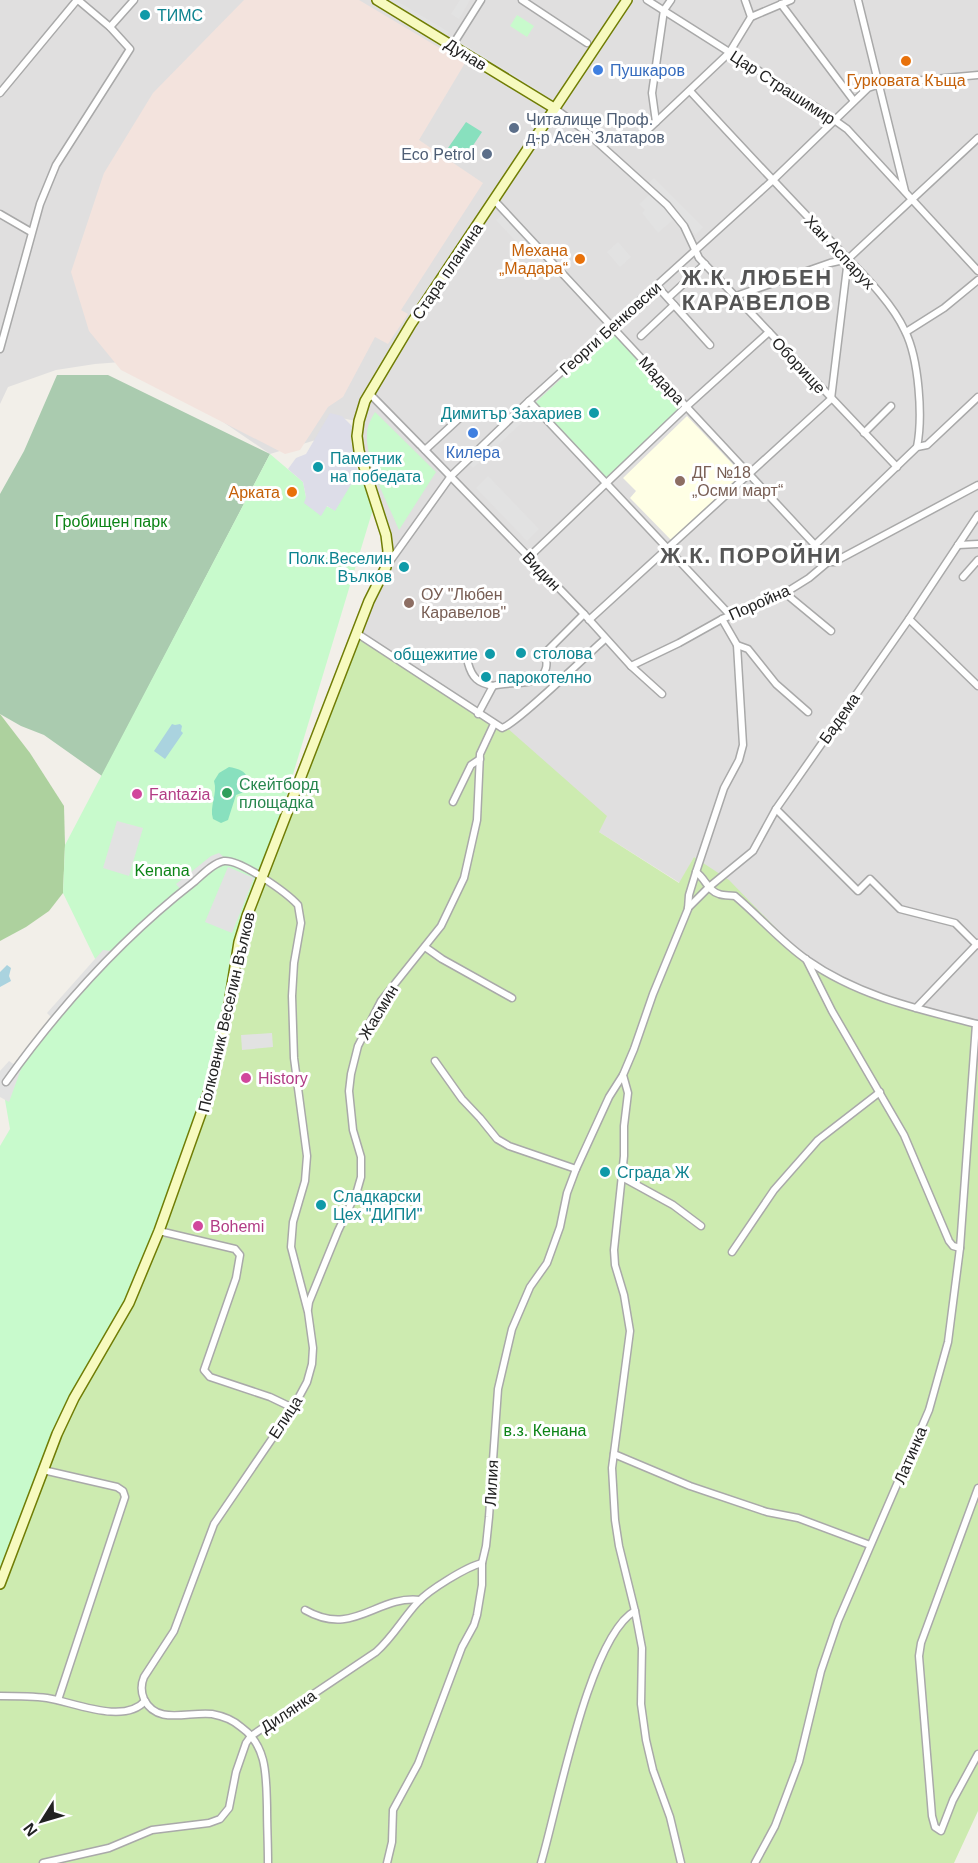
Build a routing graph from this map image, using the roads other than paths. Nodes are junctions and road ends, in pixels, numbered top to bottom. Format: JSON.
{"nodes":[{"id":1,"x":77,"y":0,"type":"edge"},
{"id":2,"x":134,"y":0,"type":"edge"},
{"id":3,"x":377,"y":0,"type":"edge"},
{"id":4,"x":481,"y":0,"type":"edge"},
{"id":5,"x":522,"y":0,"type":"edge"},
{"id":6,"x":627,"y":0,"type":"edge"},
{"id":7,"x":647,"y":0,"type":"edge"},
{"id":8,"x":671,"y":0,"type":"edge"},
{"id":9,"x":745,"y":0,"type":"edge"},
{"id":10,"x":791,"y":0,"type":"edge"},
{"id":11,"x":858,"y":0,"type":"edge"},
{"id":12,"x":782,"y":4,"type":"junction"},
{"id":13,"x":664,"y":10,"type":"junction"},
{"id":14,"x":751,"y":17,"type":"junction"},
{"id":15,"x":110,"y":27,"type":"junction"},
{"id":16,"x":587,"y":43,"type":"dead end"},
{"id":17,"x":452,"y":46,"type":"junction"},
{"id":18,"x":729,"y":53,"type":"junction"},
{"id":19,"x":978,"y":75,"type":"edge"},
{"id":20,"x":880,"y":84,"type":"junction"},
{"id":21,"x":690,"y":91,"type":"junction"},
{"id":22,"x":0,"y":93,"type":"edge"},
{"id":23,"x":854,"y":101,"type":"junction"},
{"id":24,"x":554,"y":108,"type":"junction"},
{"id":25,"x":835,"y":120,"type":"junction"},
{"id":26,"x":656,"y":122,"type":"junction"},
{"id":27,"x":978,"y":138,"type":"edge"},
{"id":28,"x":638,"y":139,"type":"dead end"},
{"id":29,"x":773,"y":180,"type":"junction"},
{"id":30,"x":909,"y":197,"type":"junction"},
{"id":31,"x":494,"y":200,"type":"junction"},
{"id":32,"x":0,"y":214,"type":"edge"},
{"id":33,"x":31,"y":232,"type":"junction"},
{"id":34,"x":696,"y":250,"type":"junction"},
{"id":35,"x":848,"y":259,"type":"junction"},
{"id":36,"x":705,"y":264,"type":"junction"},
{"id":37,"x":978,"y":271,"type":"edge"},
{"id":38,"x":978,"y":280,"type":"edge"},
{"id":39,"x":657,"y":286,"type":"junction"},
{"id":40,"x":669,"y":297,"type":"junction"},
{"id":41,"x":736,"y":297,"type":"junction"},
{"id":42,"x":674,"y":305,"type":"junction"},
{"id":43,"x":612,"y":327,"type":"junction"},
{"id":44,"x":769,"y":332,"type":"junction"},
{"id":45,"x":906,"y":332,"type":"junction"},
{"id":46,"x":641,"y":336,"type":"dead end"},
{"id":47,"x":710,"y":345,"type":"dead end"},
{"id":48,"x":0,"y":349,"type":"edge"},
{"id":49,"x":369,"y":393,"type":"junction"},
{"id":50,"x":978,"y":397,"type":"edge"},
{"id":51,"x":831,"y":399,"type":"junction"},
{"id":52,"x":529,"y":401,"type":"junction"},
{"id":53,"x":891,"y":406,"type":"dead end"},
{"id":54,"x":687,"y":407,"type":"junction"},
{"id":55,"x":464,"y":414,"type":"dead end"},
{"id":56,"x":864,"y":433,"type":"junction"},
{"id":57,"x":917,"y":447,"type":"junction"},
{"id":58,"x":422,"y":448,"type":"junction"},
{"id":59,"x":897,"y":467,"type":"junction"},
{"id":60,"x":749,"y":474,"type":"junction"},
{"id":61,"x":451,"y":476,"type":"junction"},
{"id":62,"x":608,"y":484,"type":"junction"},
{"id":63,"x":978,"y":485,"type":"edge"},
{"id":64,"x":978,"y":515,"type":"edge"},
{"id":65,"x":978,"y":544,"type":"edge"},
{"id":66,"x":815,"y":545,"type":"junction"},
{"id":67,"x":958,"y":545,"type":"junction"},
{"id":68,"x":668,"y":549,"type":"junction"},
{"id":69,"x":529,"y":557,"type":"junction"},
{"id":70,"x":978,"y":560,"type":"edge"},
{"id":71,"x":828,"y":562,"type":"junction"},
{"id":72,"x":386,"y":567,"type":"junction"},
{"id":73,"x":963,"y":578,"type":"dead end"},
{"id":74,"x":785,"y":593,"type":"junction"},
{"id":75,"x":584,"y":614,"type":"junction"},
{"id":76,"x":730,"y":615,"type":"junction"},
{"id":77,"x":722,"y":619,"type":"junction"},
{"id":78,"x":909,"y":619,"type":"junction"},
{"id":79,"x":589,"y":620,"type":"junction"},
{"id":80,"x":831,"y":631,"type":"dead end"},
{"id":81,"x":358,"y":634,"type":"junction"},
{"id":82,"x":605,"y":639,"type":"junction"},
{"id":83,"x":737,"y":645,"type":"junction"},
{"id":84,"x":468,"y":663,"type":"dead end"},
{"id":85,"x":631,"y":666,"type":"junction"},
{"id":86,"x":493,"y":686,"type":"junction"},
{"id":87,"x":978,"y":686,"type":"edge"},
{"id":88,"x":662,"y":694,"type":"dead end"},
{"id":89,"x":808,"y":712,"type":"dead end"},
{"id":90,"x":478,"y":714,"type":"junction"},
{"id":91,"x":494,"y":724,"type":"junction"},
{"id":92,"x":480,"y":759,"type":"junction"},
{"id":93,"x":453,"y":802,"type":"dead end"},
{"id":94,"x":776,"y":809,"type":"junction"},
{"id":95,"x":696,"y":872,"type":"junction"},
{"id":96,"x":262,"y":877,"type":"junction"},
{"id":97,"x":709,"y":887,"type":"junction"},
{"id":98,"x":688,"y":909,"type":"junction"},
{"id":99,"x":977,"y":944,"type":"edge"},
{"id":100,"x":425,"y":947,"type":"junction"},
{"id":101,"x":806,"y":959,"type":"junction"},
{"id":102,"x":512,"y":998,"type":"dead end"},
{"id":103,"x":916,"y":1008,"type":"junction"},
{"id":104,"x":977,"y":1024,"type":"edge"},
{"id":105,"x":435,"y":1061,"type":"dead end"},
{"id":106,"x":623,"y":1075,"type":"junction"},
{"id":107,"x":6,"y":1082,"type":"dead end"},
{"id":108,"x":880,"y":1092,"type":"junction"},
{"id":109,"x":576,"y":1169,"type":"junction"},
{"id":110,"x":622,"y":1177,"type":"junction"},
{"id":111,"x":701,"y":1226,"type":"dead end"},
{"id":112,"x":159,"y":1231,"type":"junction"},
{"id":113,"x":960,"y":1248,"type":"junction"},
{"id":114,"x":732,"y":1252,"type":"dead end"},
{"id":115,"x":308,"y":1312,"type":"junction"},
{"id":116,"x":293,"y":1408,"type":"junction"},
{"id":117,"x":614,"y":1454,"type":"junction"},
{"id":118,"x":44,"y":1470,"type":"junction"},
{"id":119,"x":978,"y":1488,"type":"edge"},
{"id":120,"x":870,"y":1545,"type":"junction"},
{"id":121,"x":482,"y":1563,"type":"junction"},
{"id":122,"x":0,"y":1584,"type":"edge"},
{"id":123,"x":420,"y":1600,"type":"junction"},
{"id":124,"x":305,"y":1610,"type":"dead end"},
{"id":125,"x":635,"y":1611,"type":"junction"},
{"id":126,"x":0,"y":1696,"type":"edge"},
{"id":127,"x":58,"y":1700,"type":"junction"},
{"id":128,"x":145,"y":1701,"type":"junction"},
{"id":129,"x":251,"y":1736,"type":"junction"},
{"id":130,"x":978,"y":1754,"type":"edge"},
{"id":131,"x":44,"y":1863,"type":"edge"},
{"id":132,"x":268,"y":1863,"type":"edge"},
{"id":133,"x":387,"y":1863,"type":"edge"},
{"id":134,"x":540,"y":1863,"type":"edge"},
{"id":135,"x":681,"y":1863,"type":"edge"},
{"id":136,"x":755,"y":1863,"type":"edge"}],
"edges":[{"from":1,"to":15,"type":"street"},
{"from":1,"to":22,"type":"street"},
{"from":2,"to":15,"type":"street"},
{"from":3,"to":17,"type":"main road","name":"Дунав"},
{"from":4,"to":17,"type":"street"},
{"from":5,"to":16,"type":"street"},
{"from":6,"to":24,"type":"main road","name":"Стара планина"},
{"from":7,"to":13,"type":"street","name":"Цар Страшимир"},
{"from":8,"to":13,"type":"street"},
{"from":9,"to":14,"type":"street"},
{"from":10,"to":12,"type":"street"},
{"from":11,"to":20,"type":"street"},
{"from":12,"to":14,"type":"street"},
{"from":12,"to":23,"type":"street"},
{"from":13,"to":18,"type":"street","name":"Цар Страшимир"},
{"from":13,"to":26,"type":"street"},
{"from":14,"to":18,"type":"street"},
{"from":15,"to":33,"type":"street"},
{"from":17,"to":24,"type":"main road","name":"Дунав"},
{"from":18,"to":21,"type":"street"},
{"from":18,"to":25,"type":"street","name":"Цар Страшимир"},
{"from":19,"to":20,"type":"street"},
{"from":20,"to":23,"type":"street","name":"Георги Бенковски"},
{"from":20,"to":30,"type":"street"},
{"from":21,"to":26,"type":"street"},
{"from":21,"to":29,"type":"street","name":"Хан Аспарух"},
{"from":23,"to":25,"type":"street","name":"Георги Бенковски"},
{"from":24,"to":31,"type":"main road","name":"Стара планина"},
{"from":24,"to":34,"type":"street","name":"Оборище"},
{"from":25,"to":29,"type":"street","name":"Георги Бенковски"},
{"from":25,"to":30,"type":"street","name":"Цар Страшимир"},
{"from":26,"to":28,"type":"street"},
{"from":27,"to":30,"type":"street"},
{"from":29,"to":34,"type":"street","name":"Георги Бенковски"},
{"from":29,"to":35,"type":"street","name":"Хан Аспарух"},
{"from":30,"to":35,"type":"street"},
{"from":30,"to":37,"type":"street","name":"Цар Страшимир"},
{"from":31,"to":43,"type":"street","name":"Мадара"},
{"from":31,"to":49,"type":"main road","name":"Стара планина"},
{"from":32,"to":33,"type":"street"},
{"from":33,"to":48,"type":"street"},
{"from":34,"to":36,"type":"street","name":"Оборище"},
{"from":34,"to":39,"type":"street","name":"Георги Бенковски"},
{"from":35,"to":41,"type":"street"},
{"from":35,"to":45,"type":"street","name":"Хан Аспарух"},
{"from":35,"to":51,"type":"street"},
{"from":36,"to":40,"type":"street"},
{"from":36,"to":41,"type":"street","name":"Оборище"},
{"from":38,"to":45,"type":"street"},
{"from":39,"to":40,"type":"street"},
{"from":39,"to":43,"type":"street","name":"Георги Бенковски"},
{"from":40,"to":42,"type":"street"},
{"from":41,"to":44,"type":"street","name":"Оборище"},
{"from":42,"to":46,"type":"street"},
{"from":42,"to":47,"type":"street"},
{"from":43,"to":52,"type":"street","name":"Георги Бенковски"},
{"from":43,"to":54,"type":"street","name":"Мадара"},
{"from":44,"to":51,"type":"street","name":"Оборище"},
{"from":44,"to":54,"type":"street"},
{"from":45,"to":57,"type":"street","name":"Хан Аспарух"},
{"from":49,"to":58,"type":"street","name":"Видин"},
{"from":49,"to":72,"type":"main road","name":"Стара планина"},
{"from":50,"to":57,"type":"street"},
{"from":51,"to":56,"type":"street","name":"Оборище"},
{"from":51,"to":60,"type":"street"},
{"from":52,"to":61,"type":"street","name":"Георги Бенковски"},
{"from":52,"to":62,"type":"street"},
{"from":53,"to":56,"type":"street"},
{"from":54,"to":60,"type":"street","name":"Мадара"},
{"from":54,"to":62,"type":"street"},
{"from":55,"to":58,"type":"street"},
{"from":56,"to":59,"type":"street","name":"Оборище"},
{"from":57,"to":59,"type":"street"},
{"from":58,"to":61,"type":"street","name":"Видин"},
{"from":59,"to":66,"type":"street"},
{"from":60,"to":66,"type":"street","name":"Мадара"},
{"from":60,"to":68,"type":"street"},
{"from":61,"to":69,"type":"street","name":"Видин"},
{"from":61,"to":72,"type":"street","name":"Георги Бенковски"},
{"from":62,"to":68,"type":"street"},
{"from":62,"to":69,"type":"street"},
{"from":63,"to":71,"type":"street","name":"Поройна"},
{"from":64,"to":67,"type":"street","name":"Бадема"},
{"from":65,"to":67,"type":"street"},
{"from":66,"to":71,"type":"street","name":"Мадара"},
{"from":67,"to":78,"type":"street","name":"Бадема"},
{"from":68,"to":76,"type":"street"},
{"from":68,"to":79,"type":"street"},
{"from":69,"to":75,"type":"street","name":"Видин"},
{"from":70,"to":73,"type":"street"},
{"from":71,"to":74,"type":"street","name":"Поройна"},
{"from":72,"to":81,"type":"main road","name":"Полковник Веселин Вълков"},
{"from":74,"to":76,"type":"street","name":"Поройна"},
{"from":74,"to":80,"type":"street"},
{"from":75,"to":79,"type":"street","name":"Видин"},
{"from":75,"to":86,"type":"street"},
{"from":76,"to":77,"type":"street","name":"Поройна"},
{"from":77,"to":83,"type":"street"},
{"from":77,"to":85,"type":"street","name":"Поройна"},
{"from":78,"to":87,"type":"street"},
{"from":78,"to":94,"type":"street","name":"Бадема"},
{"from":79,"to":82,"type":"street","name":"Видин"},
{"from":81,"to":90,"type":"street"},
{"from":81,"to":96,"type":"main road","name":"Полковник Веселин Вълков"},
{"from":82,"to":85,"type":"street","name":"Видин"},
{"from":82,"to":91,"type":"street"},
{"from":83,"to":89,"type":"street"},
{"from":83,"to":95,"type":"street"},
{"from":84,"to":86,"type":"street"},
{"from":85,"to":88,"type":"street","name":"Видин"},
{"from":86,"to":90,"type":"street"},
{"from":90,"to":91,"type":"street"},
{"from":91,"to":92,"type":"street","name":"Жасмин"},
{"from":92,"to":93,"type":"street"},
{"from":92,"to":100,"type":"street","name":"Жасмин"},
{"from":94,"to":97,"type":"street","name":"Бадема"},
{"from":94,"to":99,"type":"street"},
{"from":95,"to":97,"type":"street"},
{"from":95,"to":98,"type":"street"},
{"from":96,"to":107,"type":"street","name":"Елица"},
{"from":96,"to":112,"type":"main road","name":"Полковник Веселин Вълков"},
{"from":96,"to":115,"type":"street","name":"Елица"},
{"from":97,"to":98,"type":"street","name":"Бадема"},
{"from":97,"to":101,"type":"street"},
{"from":98,"to":106,"type":"street","name":"Лилия"},
{"from":99,"to":103,"type":"street"},
{"from":100,"to":102,"type":"street"},
{"from":100,"to":115,"type":"street","name":"Жасмин"},
{"from":101,"to":103,"type":"street"},
{"from":101,"to":108,"type":"street"},
{"from":103,"to":104,"type":"street"},
{"from":104,"to":113,"type":"street","name":"Латинка"},
{"from":105,"to":109,"type":"street"},
{"from":106,"to":109,"type":"street","name":"Лилия"},
{"from":106,"to":110,"type":"street"},
{"from":108,"to":113,"type":"street"},
{"from":108,"to":114,"type":"street"},
{"from":109,"to":121,"type":"street","name":"Лилия"},
{"from":110,"to":111,"type":"street"},
{"from":110,"to":117,"type":"street"},
{"from":112,"to":116,"type":"street"},
{"from":112,"to":118,"type":"main road","name":"Полковник Веселин Вълков"},
{"from":113,"to":120,"type":"street","name":"Латинка"},
{"from":115,"to":116,"type":"street","name":"Елица"},
{"from":116,"to":128,"type":"street","name":"Елица"},
{"from":117,"to":120,"type":"street"},
{"from":117,"to":125,"type":"street"},
{"from":118,"to":122,"type":"main road","name":"Полковник Веселин Вълков"},
{"from":118,"to":127,"type":"street"},
{"from":119,"to":130,"type":"street"},
{"from":120,"to":136,"type":"street","name":"Латинка"},
{"from":121,"to":123,"type":"street","name":"Дилянка"},
{"from":121,"to":133,"type":"street","name":"Лилия"},
{"from":123,"to":124,"type":"street"},
{"from":123,"to":129,"type":"street","name":"Дилянка"},
{"from":125,"to":134,"type":"street"},
{"from":125,"to":135,"type":"street"},
{"from":126,"to":127,"type":"street"},
{"from":127,"to":128,"type":"street"},
{"from":128,"to":129,"type":"street"},
{"from":129,"to":131,"type":"street","name":"Дилянка"},
{"from":129,"to":132,"type":"street"}]}
